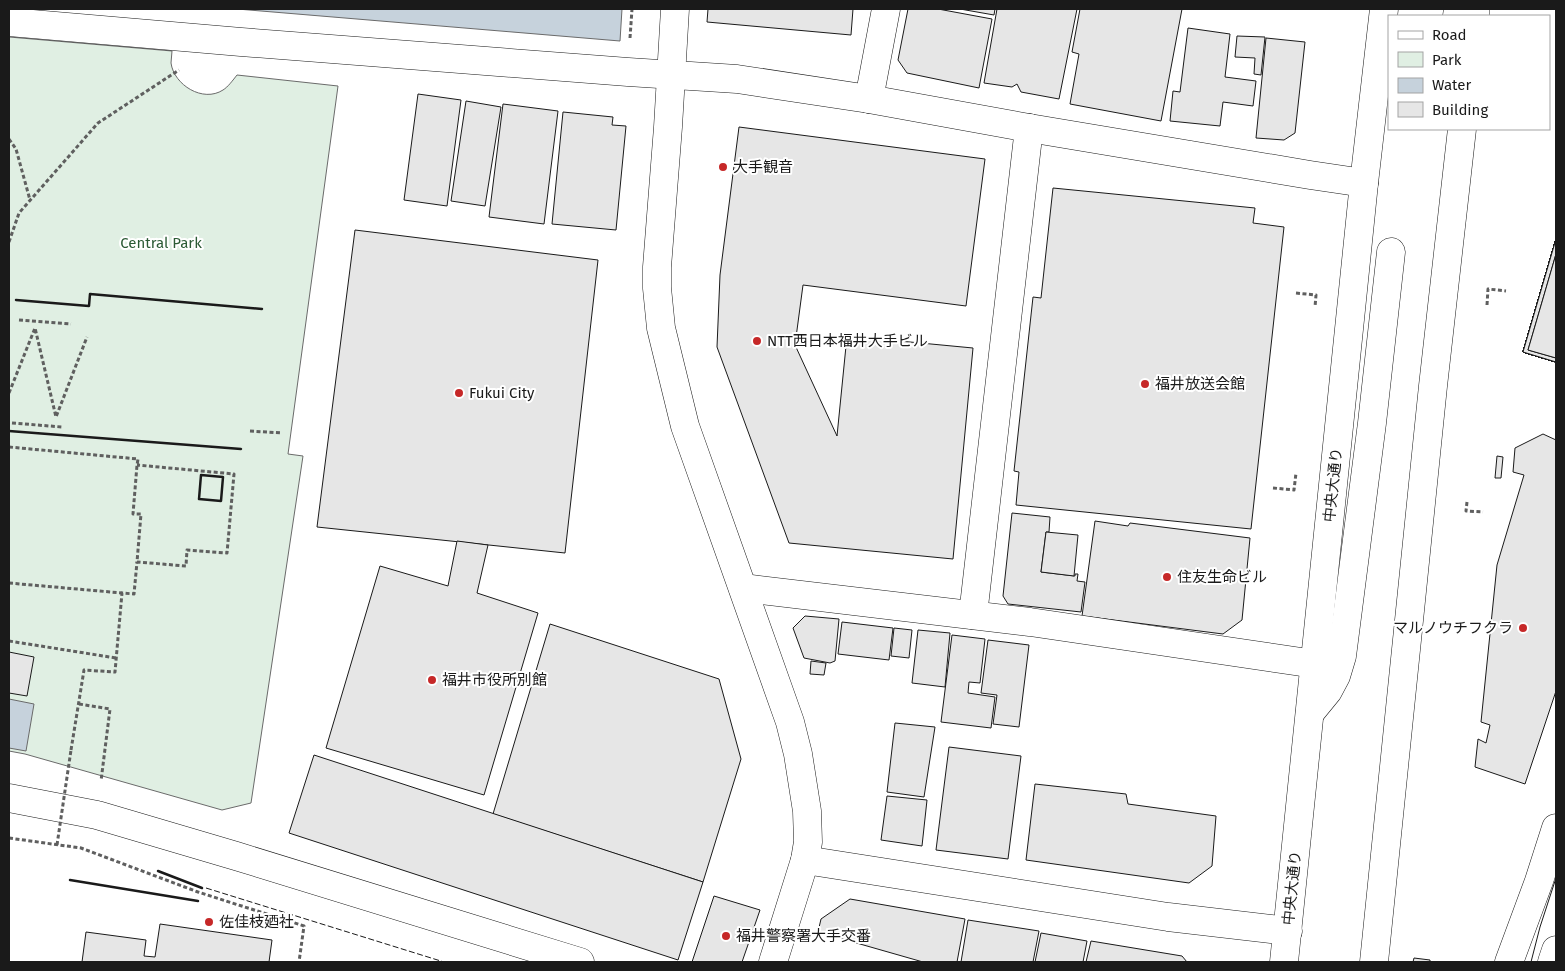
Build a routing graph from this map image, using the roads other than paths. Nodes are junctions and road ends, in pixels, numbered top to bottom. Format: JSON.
{"nodes":[{"id":1,"x":886,"y":9,"type":"edge"},
{"id":2,"x":1384,"y":9,"type":"edge"},
{"id":3,"x":674,"y":18,"type":"edge"},
{"id":4,"x":9,"y":22,"type":"edge"},
{"id":5,"x":670,"y":74,"type":"junction"},
{"id":6,"x":869,"y":99,"type":"junction"},
{"id":7,"x":1029,"y":128,"type":"junction"},
{"id":8,"x":1451,"y":130,"type":"edge"},
{"id":9,"x":1462,"y":130,"type":"edge"},
{"id":10,"x":1364,"y":183,"type":"junction"},
{"id":11,"x":1450,"y":232,"type":"junction"},
{"id":12,"x":1390,"y":252,"type":"dead end"},
{"id":13,"x":743,"y":588,"type":"junction"},
{"id":14,"x":973,"y":615,"type":"junction"},
{"id":15,"x":1315,"y":664,"type":"junction"},
{"id":16,"x":1310,"y":713,"type":"junction"},
{"id":17,"x":9,"y":798,"type":"edge"},
{"id":18,"x":1556,"y":828,"type":"edge"},
{"id":19,"x":805,"y":860,"type":"junction"},
{"id":20,"x":1288,"y":931,"type":"junction"},
{"id":21,"x":1556,"y":950,"type":"edge"},
{"id":22,"x":580,"y":962,"type":"edge"},
{"id":23,"x":773,"y":962,"type":"edge"},
{"id":24,"x":1284,"y":962,"type":"edge"},
{"id":25,"x":1374,"y":962,"type":"edge"},
{"id":26,"x":1509,"y":962,"type":"edge"},
{"id":27,"x":1552,"y":962,"type":"edge"}],
"edges":[{"from":1,"to":6,"type":"street"},
{"from":2,"to":10,"type":"street","name":"中央大通り"},
{"from":3,"to":5,"type":"street"},
{"from":4,"to":5,"type":"street"},
{"from":5,"to":6,"type":"street"},
{"from":5,"to":13,"type":"street"},
{"from":6,"to":7,"type":"street"},
{"from":7,"to":10,"type":"street"},
{"from":7,"to":14,"type":"street"},
{"from":8,"to":11,"type":"street"},
{"from":9,"to":11,"type":"street"},
{"from":10,"to":15,"type":"street","name":"中央大通り"},
{"from":11,"to":25,"type":"street"},
{"from":12,"to":16,"type":"street"},
{"from":13,"to":14,"type":"street"},
{"from":13,"to":19,"type":"street"},
{"from":14,"to":15,"type":"street"},
{"from":15,"to":16,"type":"street","name":"中央大通り"},
{"from":16,"to":20,"type":"street","name":"中央大通り"},
{"from":17,"to":22,"type":"street"},
{"from":18,"to":26,"type":"street"},
{"from":19,"to":20,"type":"street"},
{"from":19,"to":23,"type":"street"},
{"from":20,"to":24,"type":"street","name":"中央大通り"},
{"from":21,"to":27,"type":"street"}]}
